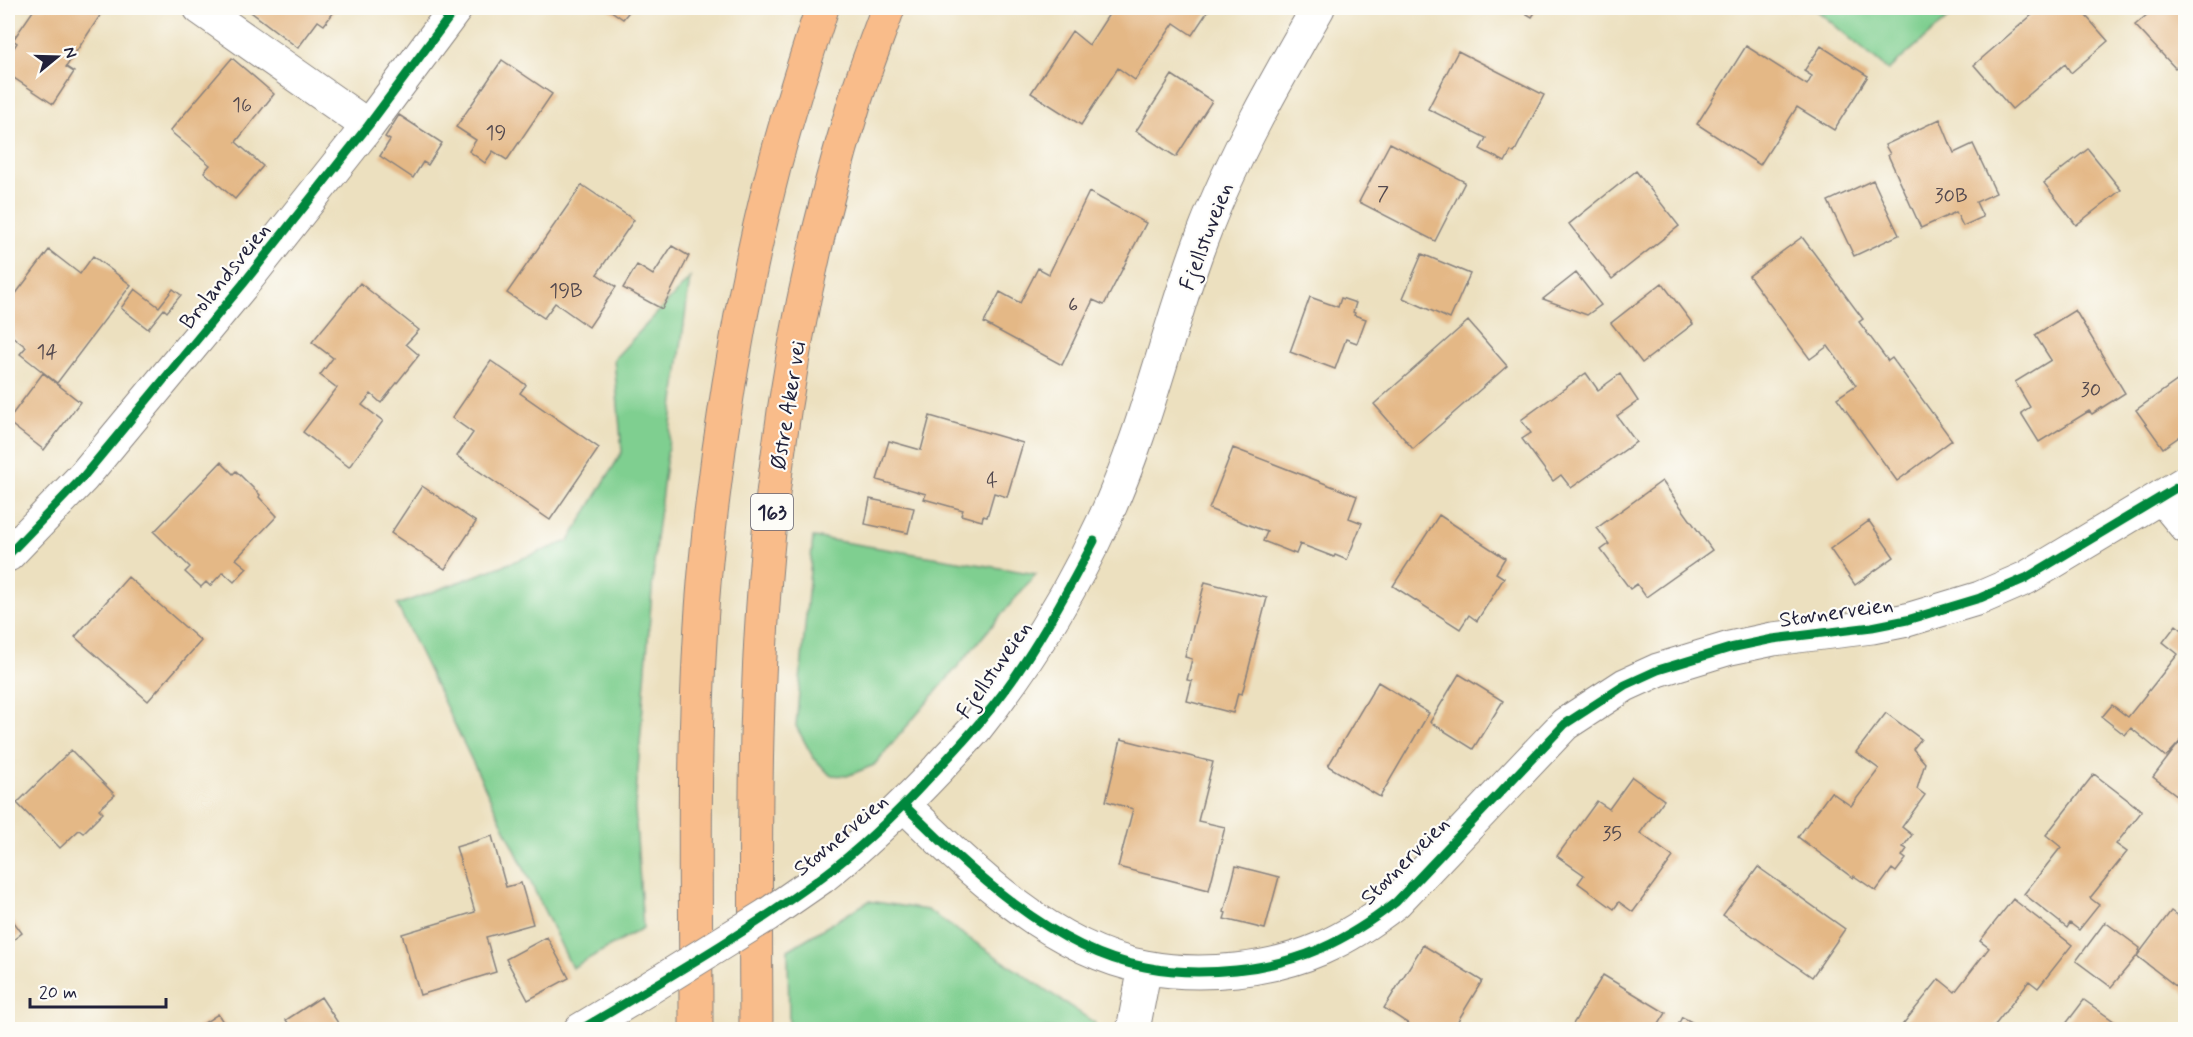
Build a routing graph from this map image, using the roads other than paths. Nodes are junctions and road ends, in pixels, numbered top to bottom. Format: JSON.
{"nodes":[{"id":1,"x":200,"y":8,"type":"edge"},
{"id":2,"x":456,"y":8,"type":"edge"},
{"id":3,"x":822,"y":8,"type":"edge"},
{"id":4,"x":888,"y":8,"type":"edge"},
{"id":5,"x":1318,"y":8,"type":"edge"},
{"id":6,"x":368,"y":126,"type":"junction"},
{"id":7,"x":2174,"y":490,"type":"edge"},
{"id":8,"x":2186,"y":527,"type":"edge"},
{"id":9,"x":8,"y":555,"type":"edge"},
{"id":10,"x":904,"y":805,"type":"junction"},
{"id":11,"x":1145,"y":967,"type":"junction"},
{"id":12,"x":580,"y":1029,"type":"edge"},
{"id":13,"x":696,"y":1029,"type":"edge"},
{"id":14,"x":756,"y":1029,"type":"edge"},
{"id":15,"x":1133,"y":1029,"type":"edge"}],
"edges":[{"from":1,"to":6,"type":"street"},
{"from":2,"to":6,"type":"street","name":"Brolandsveien"},
{"from":3,"to":13,"type":"highway"},
{"from":4,"to":14,"type":"highway","name":"Østre Aker vei","number":"163"},
{"from":5,"to":10,"type":"street","name":"Fjellstuveien"},
{"from":6,"to":9,"type":"street","name":"Brolandsveien"},
{"from":7,"to":8,"type":"street"},
{"from":7,"to":11,"type":"street","name":"Stovnerveien"},
{"from":10,"to":11,"type":"street","name":"Stovnerveien"},
{"from":10,"to":12,"type":"street","name":"Stovnerveien","bridge":true},
{"from":11,"to":15,"type":"street"}]}
